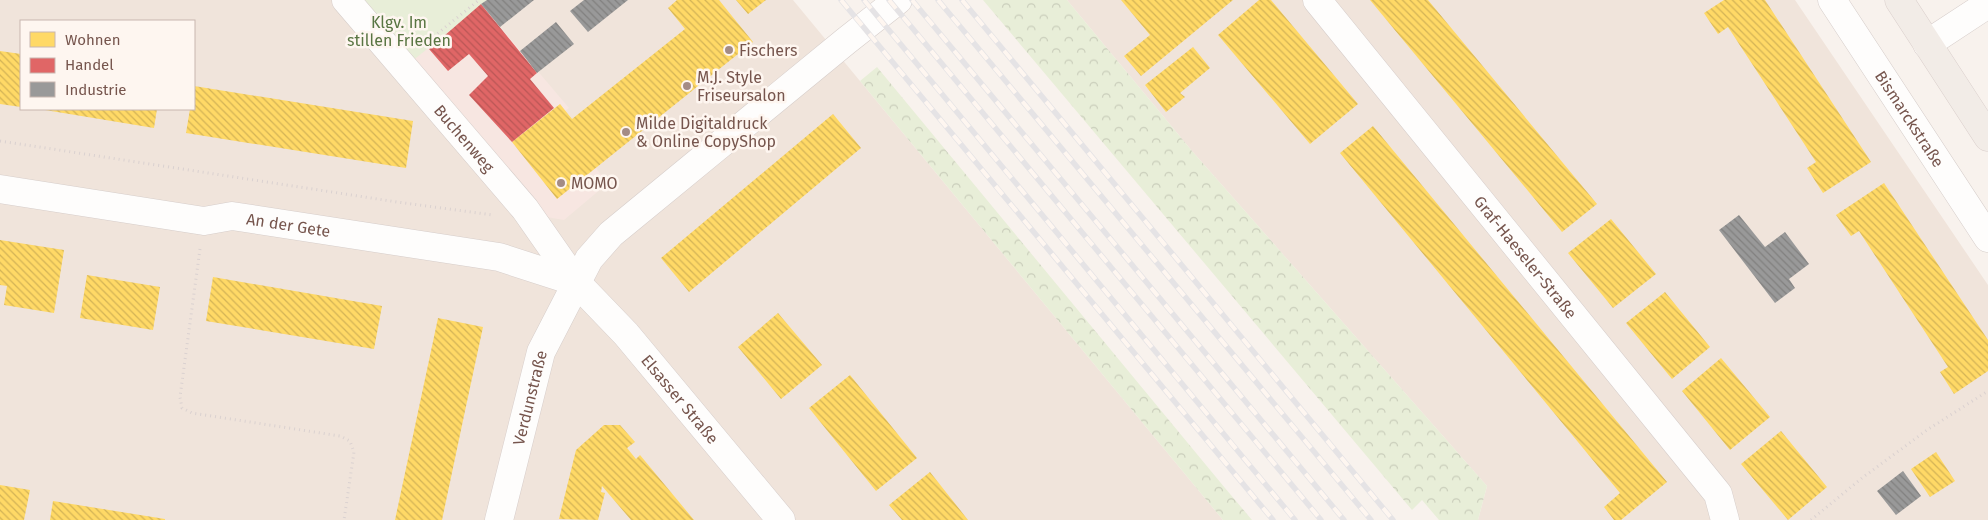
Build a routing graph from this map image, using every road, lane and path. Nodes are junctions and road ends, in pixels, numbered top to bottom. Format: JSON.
{"nodes":[{"id":1,"x":346,"y":0,"type":"edge"},
{"id":2,"x":479,"y":0,"type":"edge"},
{"id":3,"x":898,"y":0,"type":"edge"},
{"id":4,"x":1317,"y":0,"type":"edge"},
{"id":5,"x":1832,"y":0,"type":"edge"},
{"id":6,"x":1899,"y":0,"type":"edge"},
{"id":7,"x":1988,"y":4,"type":"edge"},
{"id":8,"x":1927,"y":44,"type":"junction"},
{"id":9,"x":400,"y":64,"type":"junction"},
{"id":10,"x":1988,"y":137,"type":"edge"},
{"id":11,"x":0,"y":141,"type":"edge"},
{"id":12,"x":0,"y":189,"type":"edge"},
{"id":13,"x":204,"y":221,"type":"junction"},
{"id":14,"x":533,"y":221,"type":"junction"},
{"id":15,"x":1988,"y":238,"type":"edge"},
{"id":16,"x":576,"y":282,"type":"junction"},
{"id":17,"x":1988,"y":391,"type":"edge"},
{"id":18,"x":344,"y":520,"type":"edge"},
{"id":19,"x":499,"y":520,"type":"edge"},
{"id":20,"x":781,"y":520,"type":"edge"},
{"id":21,"x":1725,"y":520,"type":"edge"},
{"id":22,"x":1811,"y":520,"type":"edge"}],
"edges":[{"from":1,"to":9,"type":"street","name":"Buchenweg"},
{"from":2,"to":9,"type":"path"},
{"from":3,"to":16,"type":"street","name":"Verdunstraße"},
{"from":4,"to":21,"type":"street","name":"Graf-Haeseler-Straße"},
{"from":5,"to":15,"type":"street","name":"Bismarckstraße"},
{"from":6,"to":8,"type":"main road"},
{"from":7,"to":8,"type":"street"},
{"from":8,"to":10,"type":"main road"},
{"from":9,"to":14,"type":"street","name":"Buchenweg"},
{"from":11,"to":14,"type":"path"},
{"from":12,"to":13,"type":"street","name":"An der Gete"},
{"from":13,"to":16,"type":"street","name":"An der Gete"},
{"from":13,"to":18,"type":"path"},
{"from":14,"to":16,"type":"street","name":"Buchenweg"},
{"from":16,"to":19,"type":"street","name":"Verdunstraße"},
{"from":16,"to":20,"type":"street","name":"Elsasser Straße"},
{"from":17,"to":22,"type":"path"}]}
